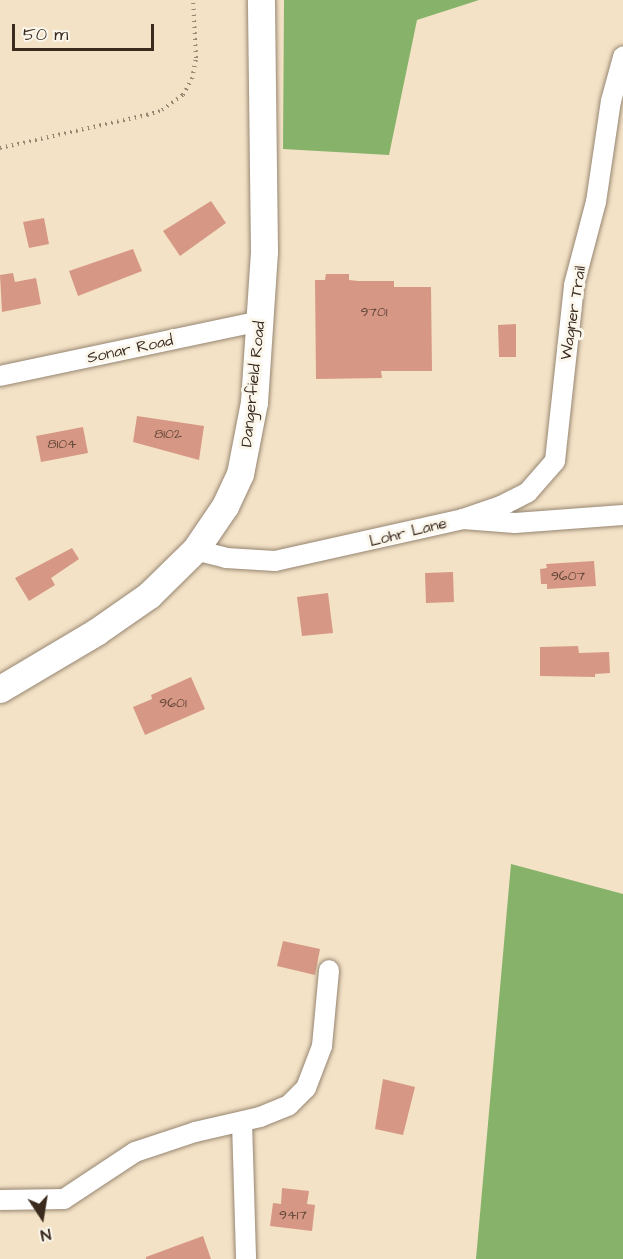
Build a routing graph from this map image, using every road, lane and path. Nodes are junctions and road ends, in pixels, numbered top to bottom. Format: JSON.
{"nodes":[{"id":1,"x":193,"y":0,"type":"edge"},
{"id":2,"x":261,"y":0,"type":"edge"},
{"id":3,"x":623,"y":57,"type":"edge"},
{"id":4,"x":0,"y":148,"type":"edge"},
{"id":5,"x":260,"y":321,"type":"junction"},
{"id":6,"x":0,"y":376,"type":"edge"},
{"id":7,"x":623,"y":515,"type":"edge"},
{"id":8,"x":463,"y":519,"type":"junction"},
{"id":9,"x":195,"y":550,"type":"junction"},
{"id":10,"x":0,"y":689,"type":"edge"},
{"id":11,"x":329,"y":970,"type":"dead end"},
{"id":12,"x":242,"y":1122,"type":"junction"},
{"id":13,"x":0,"y":1200,"type":"edge"},
{"id":14,"x":246,"y":1259,"type":"edge"}],
"edges":[{"from":1,"to":4,"type":"path"},
{"from":2,"to":5,"type":"street","name":"Dangerfield Road"},
{"from":3,"to":8,"type":"street","name":"Wagner Trail"},
{"from":5,"to":6,"type":"street","name":"Sonar Road"},
{"from":5,"to":9,"type":"street","name":"Dangerfield Road"},
{"from":7,"to":8,"type":"street","name":"Lohr Lane"},
{"from":8,"to":9,"type":"street","name":"Lohr Lane"},
{"from":9,"to":10,"type":"street","name":"Dangerfield Road"},
{"from":11,"to":12,"type":"street"},
{"from":12,"to":13,"type":"street"},
{"from":12,"to":14,"type":"street"}]}
